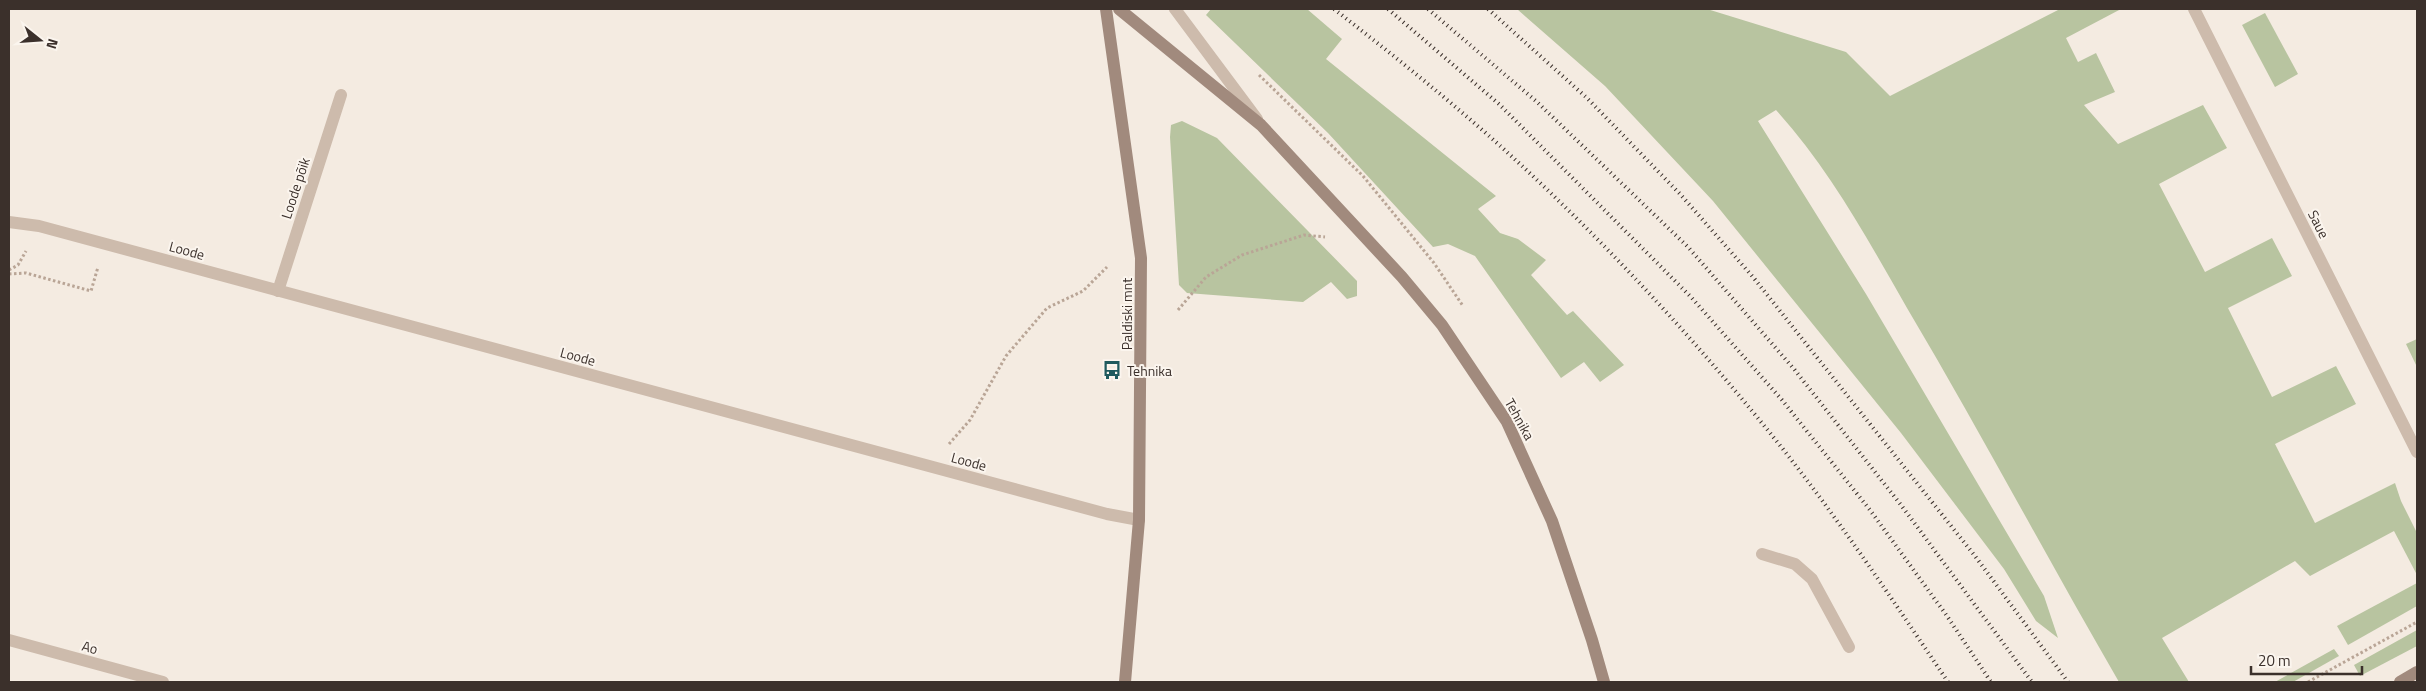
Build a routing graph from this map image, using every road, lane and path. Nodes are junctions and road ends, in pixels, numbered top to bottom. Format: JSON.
{"nodes":[{"id":1,"x":1106,"y":9,"type":"edge"},
{"id":2,"x":1119,"y":9,"type":"edge"},
{"id":3,"x":1175,"y":9,"type":"edge"},
{"id":4,"x":2194,"y":9,"type":"edge"},
{"id":5,"x":341,"y":94,"type":"dead end"},
{"id":6,"x":1261,"y":125,"type":"junction"},
{"id":7,"x":9,"y":222,"type":"edge"},
{"id":8,"x":1325,"y":237,"type":"dead end"},
{"id":9,"x":105,"y":244,"type":"junction"},
{"id":10,"x":1107,"y":267,"type":"dead end"},
{"id":11,"x":9,"y":274,"type":"edge"},
{"id":12,"x":278,"y":290,"type":"junction"},
{"id":13,"x":1178,"y":310,"type":"dead end"},
{"id":14,"x":2417,"y":452,"type":"edge"},
{"id":15,"x":930,"y":466,"type":"junction"},
{"id":16,"x":1139,"y":520,"type":"junction"},
{"id":17,"x":1762,"y":554,"type":"dead end"},
{"id":18,"x":2417,"y":622,"type":"edge"},
{"id":19,"x":9,"y":640,"type":"edge"},
{"id":20,"x":1849,"y":647,"type":"dead end"},
{"id":21,"x":2417,"y":672,"type":"edge"},
{"id":22,"x":163,"y":682,"type":"edge"},
{"id":23,"x":1125,"y":682,"type":"edge"},
{"id":24,"x":1604,"y":682,"type":"edge"},
{"id":25,"x":2308,"y":682,"type":"edge"},
{"id":26,"x":2400,"y":682,"type":"edge"}],
"edges":[{"from":1,"to":16,"type":"street","name":"Paldiski mnt"},
{"from":2,"to":6,"type":"street","name":"Tehnika"},
{"from":3,"to":6,"type":"street"},
{"from":4,"to":14,"type":"street","name":"Saue"},
{"from":5,"to":12,"type":"street","name":"Loode põik"},
{"from":6,"to":24,"type":"street","name":"Tehnika"},
{"from":7,"to":9,"type":"street","name":"Loode"},
{"from":8,"to":13,"type":"path"},
{"from":9,"to":11,"type":"path"},
{"from":9,"to":12,"type":"street","name":"Loode"},
{"from":10,"to":15,"type":"path"},
{"from":12,"to":15,"type":"street","name":"Loode"},
{"from":15,"to":16,"type":"street","name":"Loode"},
{"from":16,"to":23,"type":"street","name":"Paldiski mnt"},
{"from":17,"to":20,"type":"street"},
{"from":18,"to":25,"type":"path"},
{"from":19,"to":22,"type":"street","name":"Ao"},
{"from":21,"to":26,"type":"street"}]}
